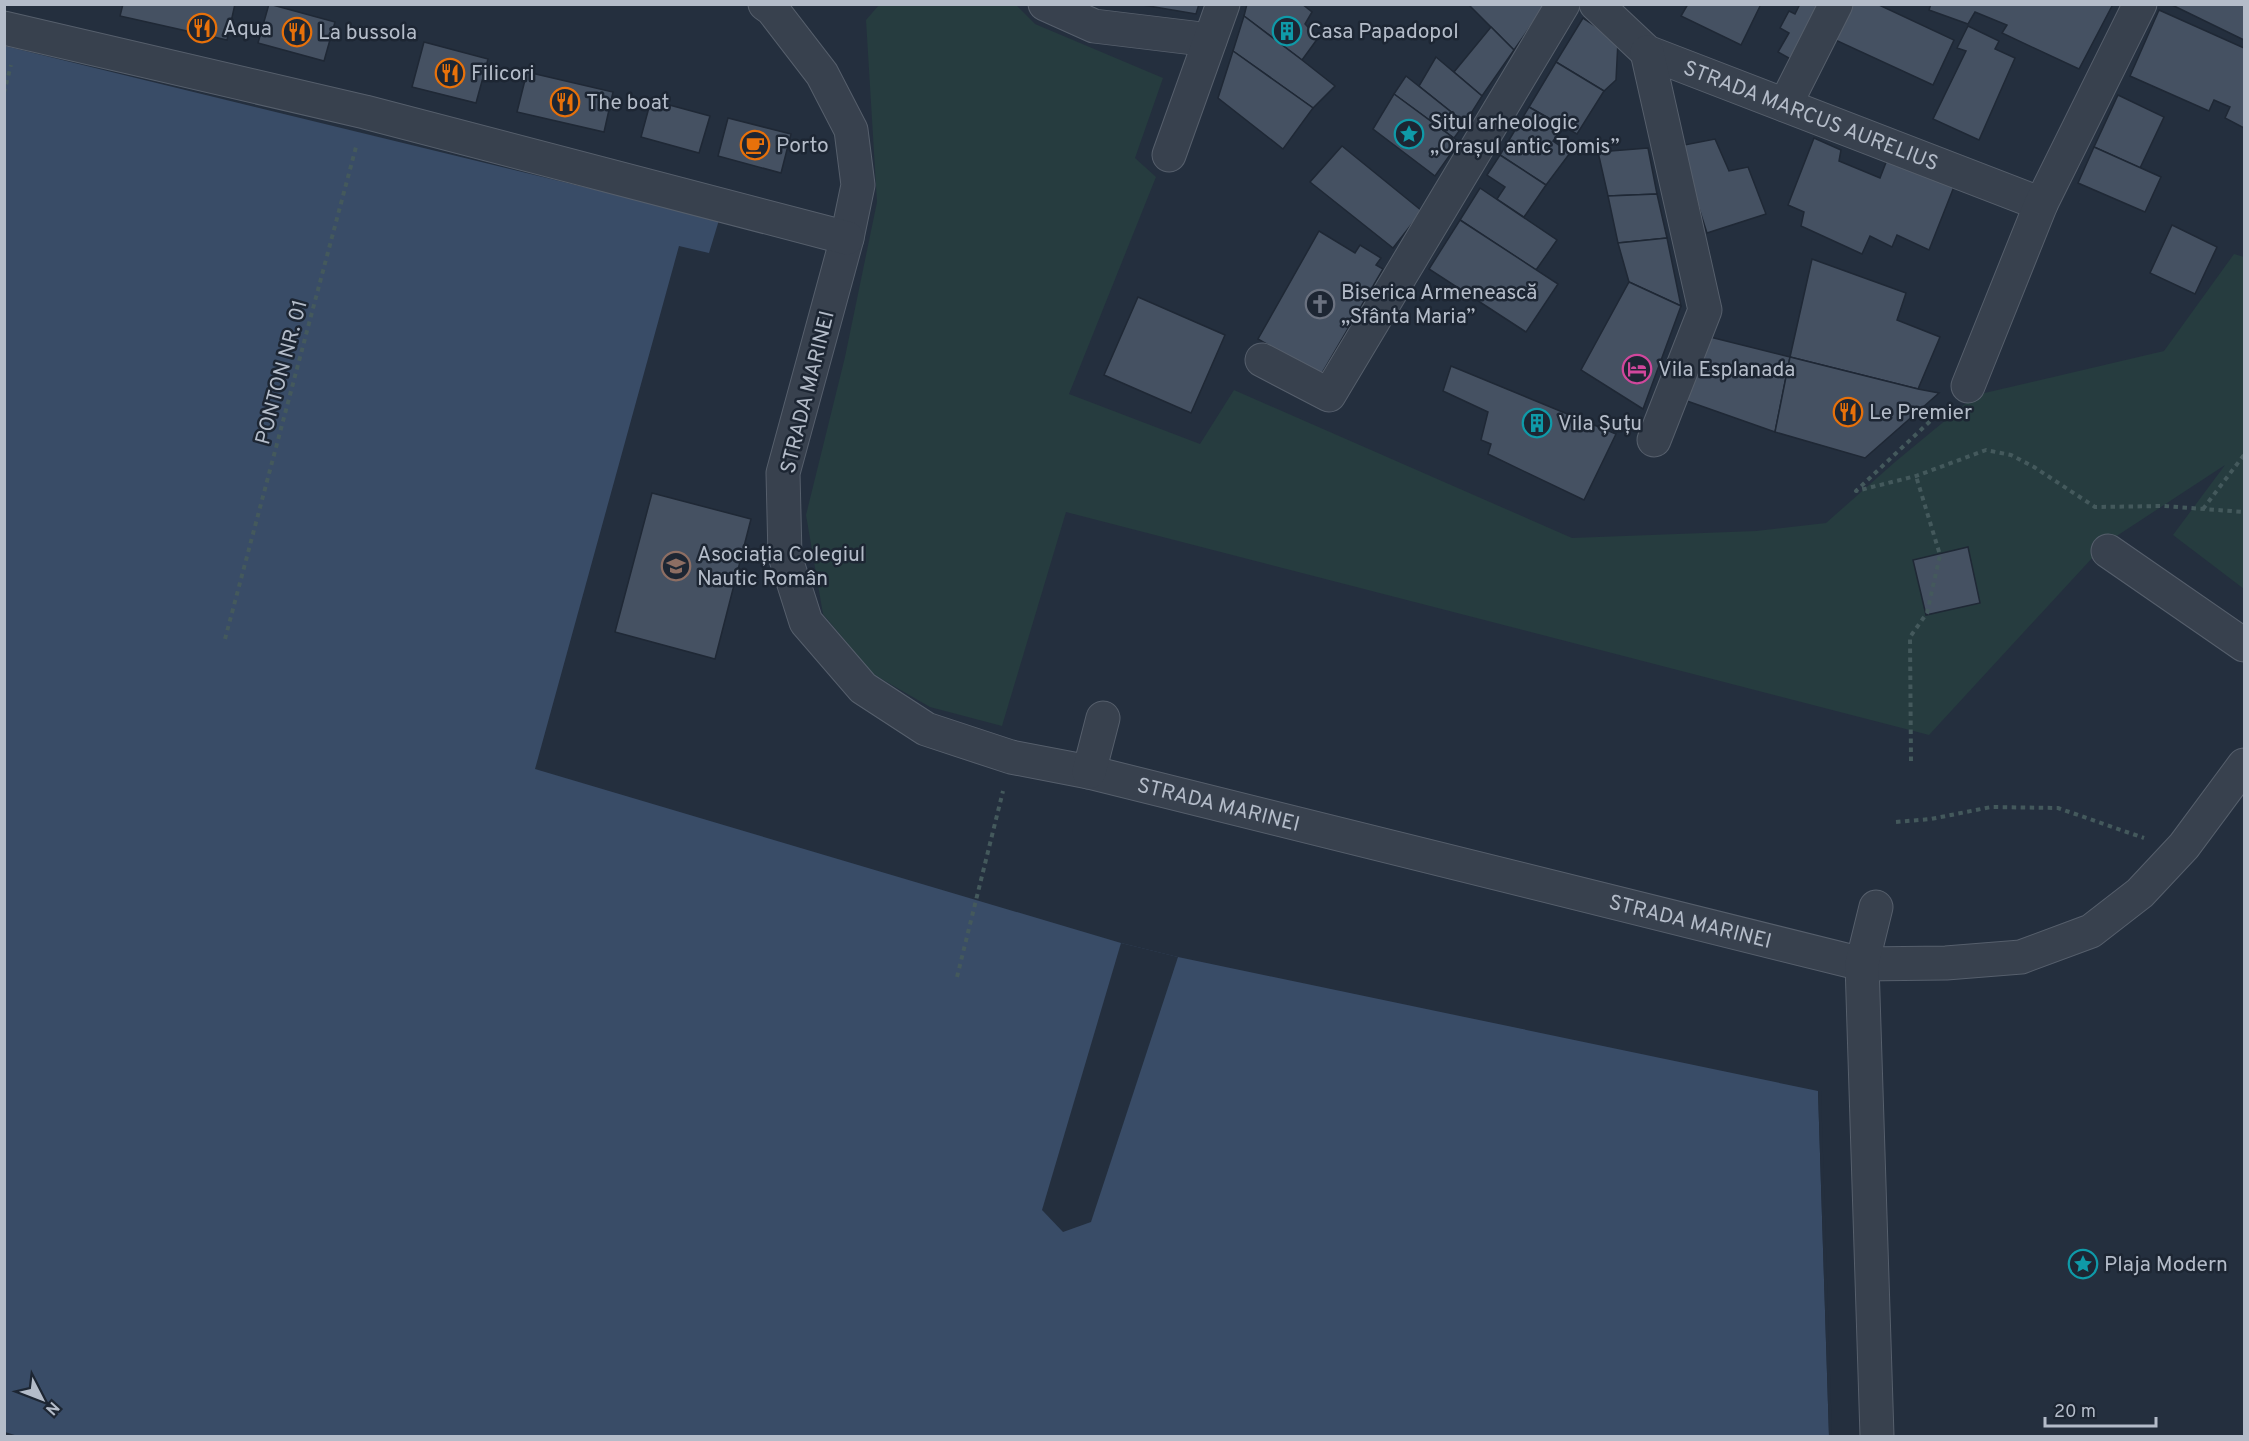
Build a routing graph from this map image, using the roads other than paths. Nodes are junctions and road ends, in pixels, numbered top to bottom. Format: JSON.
{"nodes":[{"id":1,"x":765,"y":4,"type":"edge"},
{"id":2,"x":1045,"y":4,"type":"edge"},
{"id":3,"x":1223,"y":4,"type":"edge"},
{"id":4,"x":1563,"y":4,"type":"edge"},
{"id":5,"x":1596,"y":4,"type":"edge"},
{"id":6,"x":1836,"y":4,"type":"edge"},
{"id":7,"x":2140,"y":4,"type":"edge"},
{"id":8,"x":4,"y":28,"type":"edge"},
{"id":9,"x":1210,"y":40,"type":"junction"},
{"id":10,"x":1647,"y":52,"type":"junction"},
{"id":11,"x":1785,"y":105,"type":"junction"},
{"id":12,"x":1169,"y":155,"type":"dead end"},
{"id":13,"x":2041,"y":204,"type":"junction"},
{"id":14,"x":847,"y":238,"type":"junction"},
{"id":15,"x":1262,"y":360,"type":"dead end"},
{"id":16,"x":1968,"y":386,"type":"road end"},
{"id":17,"x":1654,"y":440,"type":"dead end"},
{"id":18,"x":2108,"y":551,"type":"dead end"},
{"id":19,"x":2244,"y":645,"type":"edge"},
{"id":20,"x":1103,"y":718,"type":"dead end"},
{"id":21,"x":2244,"y":765,"type":"edge"},
{"id":22,"x":1089,"y":772,"type":"junction"},
{"id":23,"x":1875,"y":907,"type":"dead end"},
{"id":24,"x":1862,"y":964,"type":"junction"},
{"id":25,"x":1877,"y":1437,"type":"edge"}],
"edges":[{"from":1,"to":14,"type":"street","name":"STRADA MARINEI"},
{"from":2,"to":9,"type":"street"},
{"from":3,"to":9,"type":"street"},
{"from":4,"to":15,"type":"street"},
{"from":5,"to":10,"type":"street","name":"STRADA MARCUS AURELIUS"},
{"from":6,"to":11,"type":"street"},
{"from":7,"to":13,"type":"street"},
{"from":8,"to":14,"type":"street"},
{"from":9,"to":12,"type":"street"},
{"from":10,"to":11,"type":"street","name":"STRADA MARCUS AURELIUS"},
{"from":10,"to":17,"type":"street"},
{"from":11,"to":13,"type":"street","name":"STRADA MARCUS AURELIUS"},
{"from":13,"to":16,"type":"street"},
{"from":14,"to":22,"type":"street","name":"STRADA MARINEI"},
{"from":18,"to":19,"type":"street"},
{"from":20,"to":22,"type":"street"},
{"from":21,"to":24,"type":"street","name":"STRADA MARINEI"},
{"from":22,"to":24,"type":"street","name":"STRADA MARINEI"},
{"from":23,"to":24,"type":"street"},
{"from":24,"to":25,"type":"street"}]}
